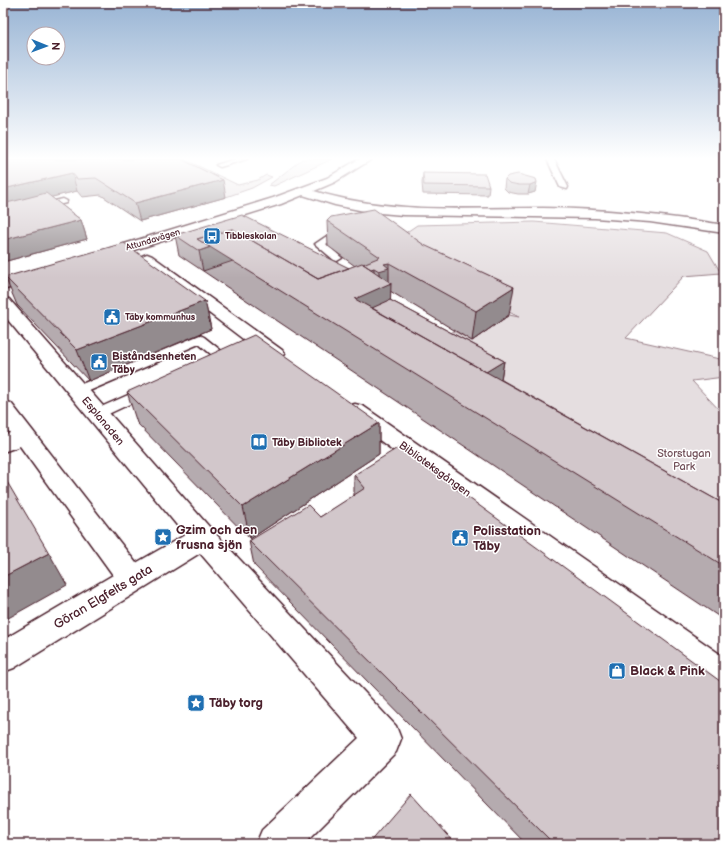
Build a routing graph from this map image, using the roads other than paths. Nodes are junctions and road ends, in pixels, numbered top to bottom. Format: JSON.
{"nodes":[{"id":1,"x":281,"y":199,"type":"edge"},
{"id":2,"x":323,"y":199,"type":"edge"},
{"id":3,"x":64,"y":201,"type":"dead end"},
{"id":4,"x":3,"y":216,"type":"edge"},
{"id":5,"x":348,"y":225,"type":"edge"},
{"id":6,"x":724,"y":229,"type":"edge"},
{"id":7,"x":337,"y":258,"type":"edge"},
{"id":8,"x":147,"y":259,"type":"edge"},
{"id":9,"x":84,"y":260,"type":"edge"},
{"id":10,"x":47,"y":272,"type":"edge"},
{"id":11,"x":3,"y":285,"type":"edge"},
{"id":12,"x":3,"y":303,"type":"edge"},
{"id":13,"x":291,"y":365,"type":"edge"},
{"id":14,"x":198,"y":366,"type":"edge"},
{"id":15,"x":155,"y":386,"type":"edge"},
{"id":16,"x":77,"y":391,"type":"junction"},
{"id":17,"x":335,"y":397,"type":"edge"},
{"id":18,"x":3,"y":408,"type":"edge"},
{"id":19,"x":97,"y":414,"type":"junction"},
{"id":20,"x":13,"y":440,"type":"edge"},
{"id":21,"x":203,"y":538,"type":"junction"},
{"id":22,"x":132,"y":579,"type":"junction"},
{"id":23,"x":3,"y":657,"type":"edge"},
{"id":24,"x":724,"y":676,"type":"edge"},
{"id":25,"x":276,"y":844,"type":"edge"}],
"edges":[{"from":1,"to":9,"type":"street","name":"Attundavägen"},
{"from":2,"to":6,"type":"street"},
{"from":3,"to":4,"type":"lane"},
{"from":5,"to":7,"type":"lane"},
{"from":8,"to":13,"type":"street"},
{"from":10,"to":11,"type":"street"},
{"from":12,"to":16,"type":"street","name":"Esplanaden"},
{"from":14,"to":16,"type":"lane"},
{"from":15,"to":19,"type":"lane"},
{"from":16,"to":19,"type":"street","name":"Esplanaden"},
{"from":17,"to":24,"type":"street","name":"Biblioteksgången"},
{"from":18,"to":20,"type":"street"},
{"from":19,"to":21,"type":"street","name":"Esplanaden"},
{"from":20,"to":22,"type":"street"},
{"from":21,"to":22,"type":"street","name":"Göran Elgfelts gata"},
{"from":21,"to":25,"type":"street","name":"Esplanaden"},
{"from":22,"to":23,"type":"street","name":"Göran Elgfelts gata"}]}
